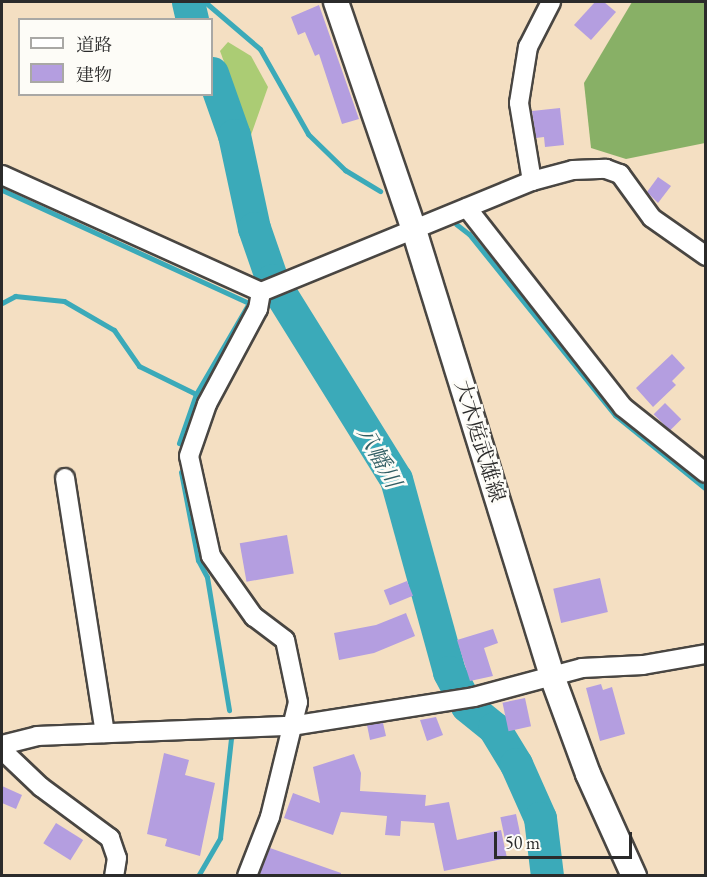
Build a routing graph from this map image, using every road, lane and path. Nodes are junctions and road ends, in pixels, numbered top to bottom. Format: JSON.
{"nodes":[{"id":1,"x":336,"y":2,"type":"edge"},
{"id":2,"x":551,"y":2,"type":"edge"},
{"id":3,"x":2,"y":176,"type":"edge"},
{"id":4,"x":532,"y":181,"type":"junction"},
{"id":5,"x":467,"y":208,"type":"junction"},
{"id":6,"x":414,"y":230,"type":"junction"},
{"id":7,"x":705,"y":256,"type":"edge"},
{"id":8,"x":261,"y":292,"type":"junction"},
{"id":9,"x":705,"y":473,"type":"edge"},
{"id":10,"x":65,"y":477,"type":"dead end"},
{"id":11,"x":705,"y":654,"type":"edge"},
{"id":12,"x":552,"y":676,"type":"junction"},
{"id":13,"x":291,"y":726,"type":"junction"},
{"id":14,"x":105,"y":733,"type":"junction"},
{"id":15,"x":2,"y":745,"type":"edge"},
{"id":16,"x":2,"y":750,"type":"edge"},
{"id":17,"x":114,"y":876,"type":"edge"},
{"id":18,"x":247,"y":876,"type":"edge"},
{"id":19,"x":634,"y":876,"type":"edge"}],
"edges":[{"from":1,"to":6,"type":"main road","name":"大木庭武雄線"},
{"from":2,"to":4,"type":"street"},
{"from":3,"to":8,"type":"street"},
{"from":4,"to":5,"type":"street"},
{"from":4,"to":7,"type":"street"},
{"from":5,"to":6,"type":"street"},
{"from":5,"to":9,"type":"street"},
{"from":6,"to":8,"type":"street"},
{"from":6,"to":12,"type":"main road","name":"大木庭武雄線"},
{"from":8,"to":13,"type":"street"},
{"from":10,"to":14,"type":"street"},
{"from":11,"to":12,"type":"street"},
{"from":12,"to":13,"type":"street"},
{"from":12,"to":19,"type":"main road","name":"大木庭武雄線"},
{"from":13,"to":14,"type":"street"},
{"from":13,"to":18,"type":"street"},
{"from":14,"to":15,"type":"street"},
{"from":16,"to":17,"type":"street"}]}
